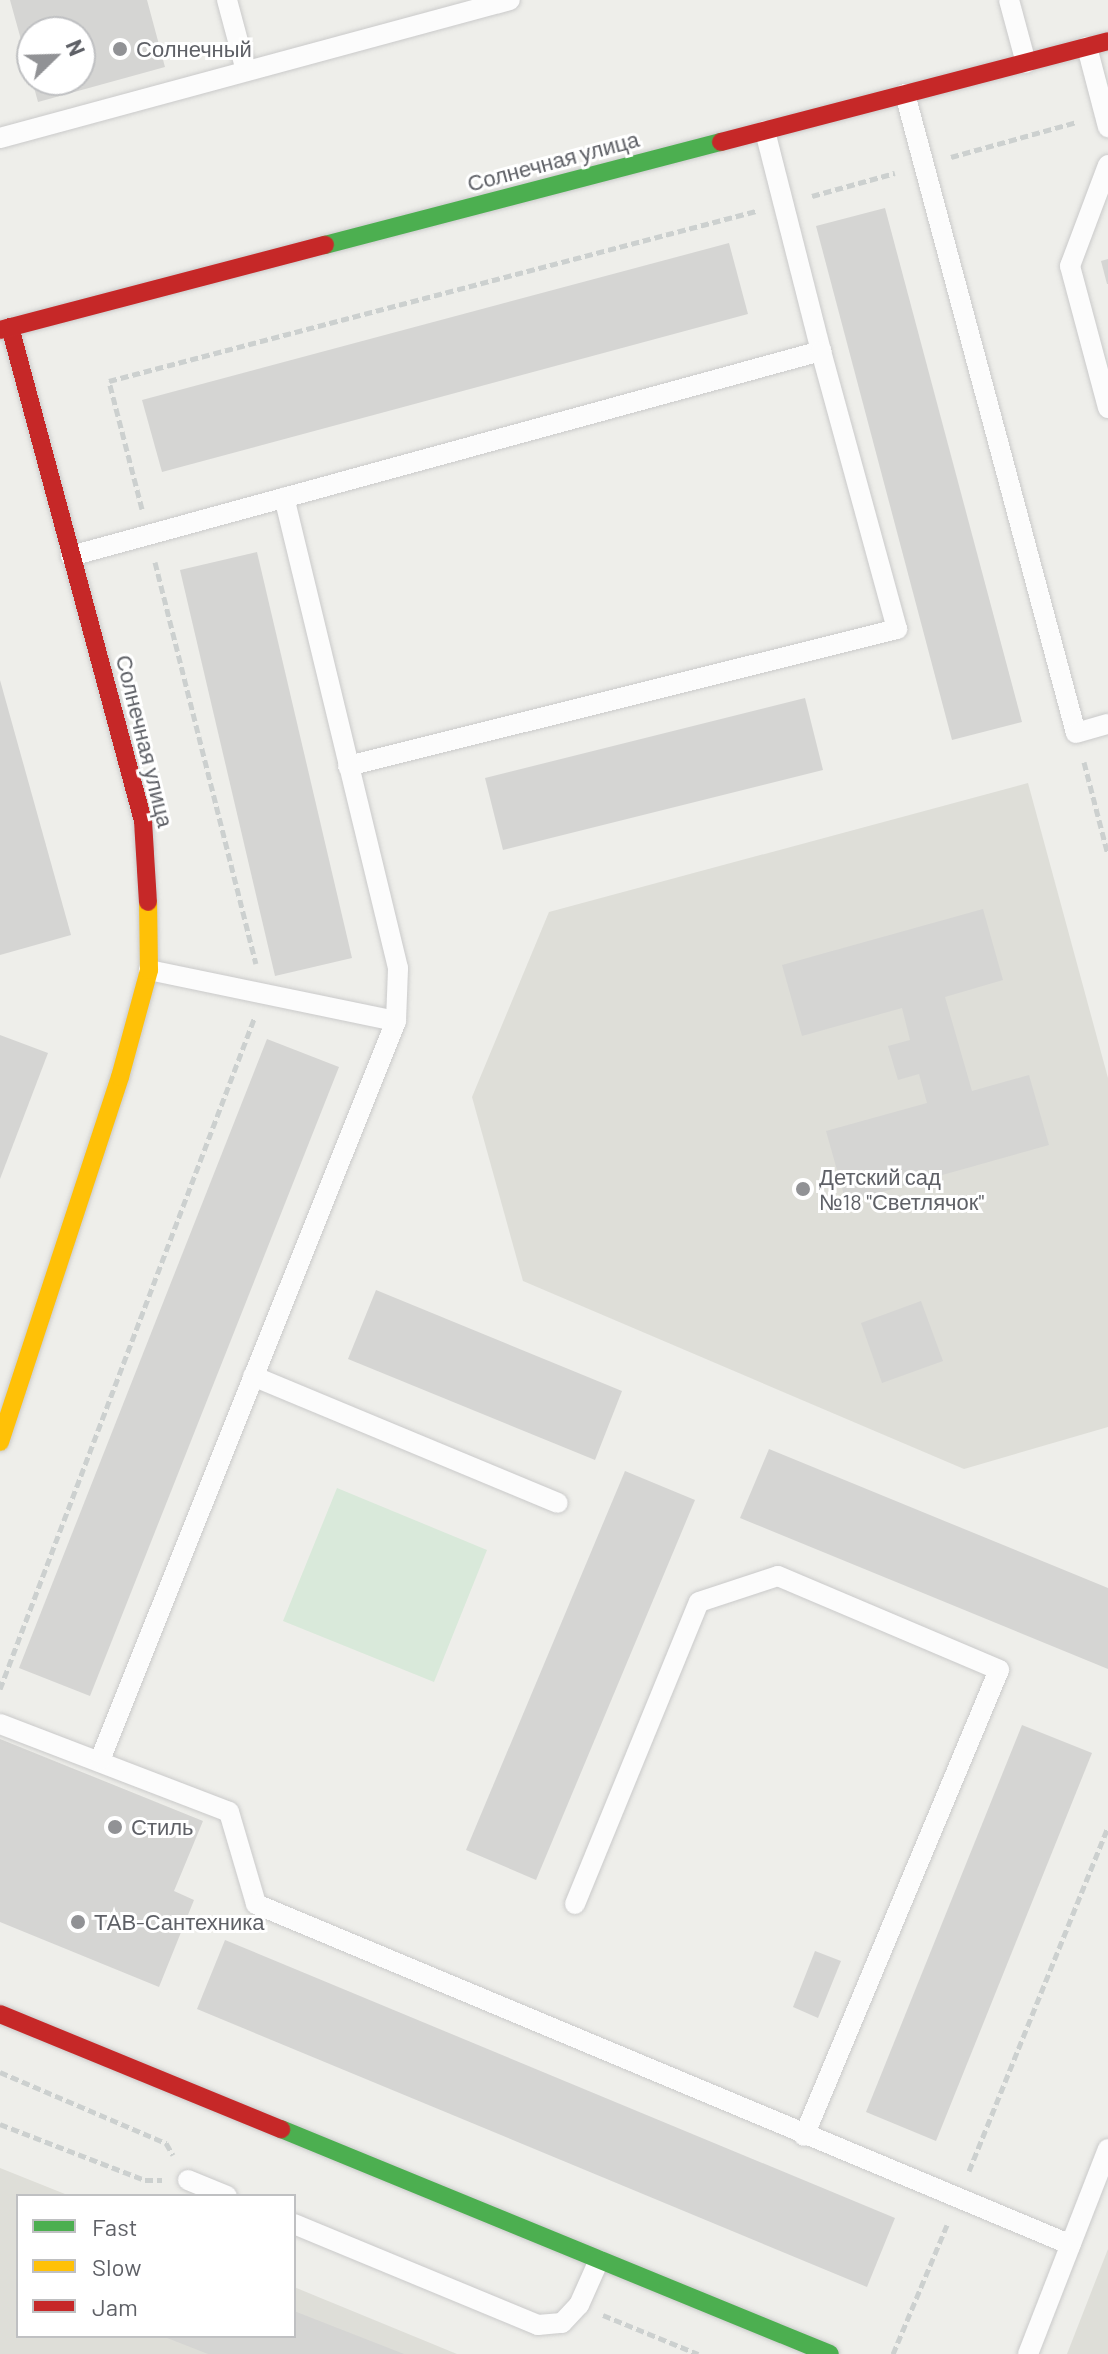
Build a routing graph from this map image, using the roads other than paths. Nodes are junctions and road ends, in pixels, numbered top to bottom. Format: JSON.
{"nodes":[{"id":1,"x":227,"y":0,"type":"edge"},
{"id":2,"x":510,"y":0,"type":"edge"},
{"id":3,"x":1009,"y":0,"type":"edge"},
{"id":4,"x":1108,"y":41,"type":"edge"},
{"id":5,"x":1087,"y":47,"type":"junction"},
{"id":6,"x":1026,"y":63,"type":"junction"},
{"id":7,"x":246,"y":71,"type":"junction"},
{"id":8,"x":905,"y":94,"type":"junction"},
{"id":9,"x":1108,"y":127,"type":"edge"},
{"id":10,"x":765,"y":131,"type":"junction"},
{"id":11,"x":0,"y":138,"type":"edge"},
{"id":12,"x":1108,"y":165,"type":"edge"},
{"id":13,"x":5,"y":329,"type":"edge"},
{"id":14,"x":821,"y":351,"type":"junction"},
{"id":15,"x":1108,"y":408,"type":"edge"},
{"id":16,"x":284,"y":498,"type":"junction"},
{"id":17,"x":71,"y":556,"type":"junction"},
{"id":18,"x":1108,"y":724,"type":"edge"},
{"id":19,"x":348,"y":766,"type":"junction"},
{"id":20,"x":149,"y":970,"type":"junction"},
{"id":21,"x":396,"y":1021,"type":"junction"},
{"id":22,"x":253,"y":1376,"type":"junction"},
{"id":23,"x":0,"y":1442,"type":"edge"},
{"id":24,"x":558,"y":1503,"type":"dead end"},
{"id":25,"x":0,"y":1724,"type":"edge"},
{"id":26,"x":100,"y":1760,"type":"junction"},
{"id":27,"x":575,"y":1904,"type":"dead end"},
{"id":28,"x":0,"y":2014,"type":"edge"},
{"id":29,"x":804,"y":2136,"type":"junction"},
{"id":30,"x":1108,"y":2149,"type":"edge"},
{"id":31,"x":188,"y":2180,"type":"road end"},
{"id":32,"x":222,"y":2194,"type":"edge"},
{"id":33,"x":296,"y":2225,"type":"edge"},
{"id":34,"x":1071,"y":2245,"type":"junction"},
{"id":35,"x":599,"y":2260,"type":"junction"},
{"id":36,"x":830,"y":2354,"type":"edge"},
{"id":37,"x":1028,"y":2354,"type":"edge"}],
"edges":[{"from":1,"to":7,"type":"lane"},
{"from":2,"to":7,"type":"lane"},
{"from":3,"to":6,"type":"lane"},
{"from":4,"to":5,"type":"street","name":"Солнечная улица"},
{"from":5,"to":6,"type":"street","name":"Солнечная улица"},
{"from":5,"to":9,"type":"lane"},
{"from":6,"to":8,"type":"street","name":"Солнечная улица"},
{"from":7,"to":11,"type":"lane"},
{"from":8,"to":10,"type":"street","name":"Солнечная улица"},
{"from":8,"to":18,"type":"lane"},
{"from":10,"to":13,"type":"street","name":"Солнечная улица"},
{"from":10,"to":14,"type":"lane"},
{"from":12,"to":15,"type":"lane"},
{"from":13,"to":17,"type":"street","name":"Солнечная улица"},
{"from":14,"to":16,"type":"lane"},
{"from":14,"to":19,"type":"lane"},
{"from":16,"to":17,"type":"lane"},
{"from":16,"to":19,"type":"lane"},
{"from":17,"to":20,"type":"street","name":"Солнечная улица"},
{"from":19,"to":21,"type":"lane"},
{"from":20,"to":21,"type":"lane"},
{"from":20,"to":23,"type":"street","name":"Солнечная улица"},
{"from":21,"to":22,"type":"lane"},
{"from":22,"to":24,"type":"lane"},
{"from":22,"to":26,"type":"lane"},
{"from":25,"to":26,"type":"lane"},
{"from":26,"to":29,"type":"lane"},
{"from":27,"to":29,"type":"lane"},
{"from":28,"to":35,"type":"street"},
{"from":29,"to":34,"type":"lane"},
{"from":30,"to":34,"type":"lane"},
{"from":31,"to":32,"type":"lane"},
{"from":33,"to":35,"type":"lane"},
{"from":34,"to":37,"type":"lane"},
{"from":35,"to":36,"type":"street"}]}
